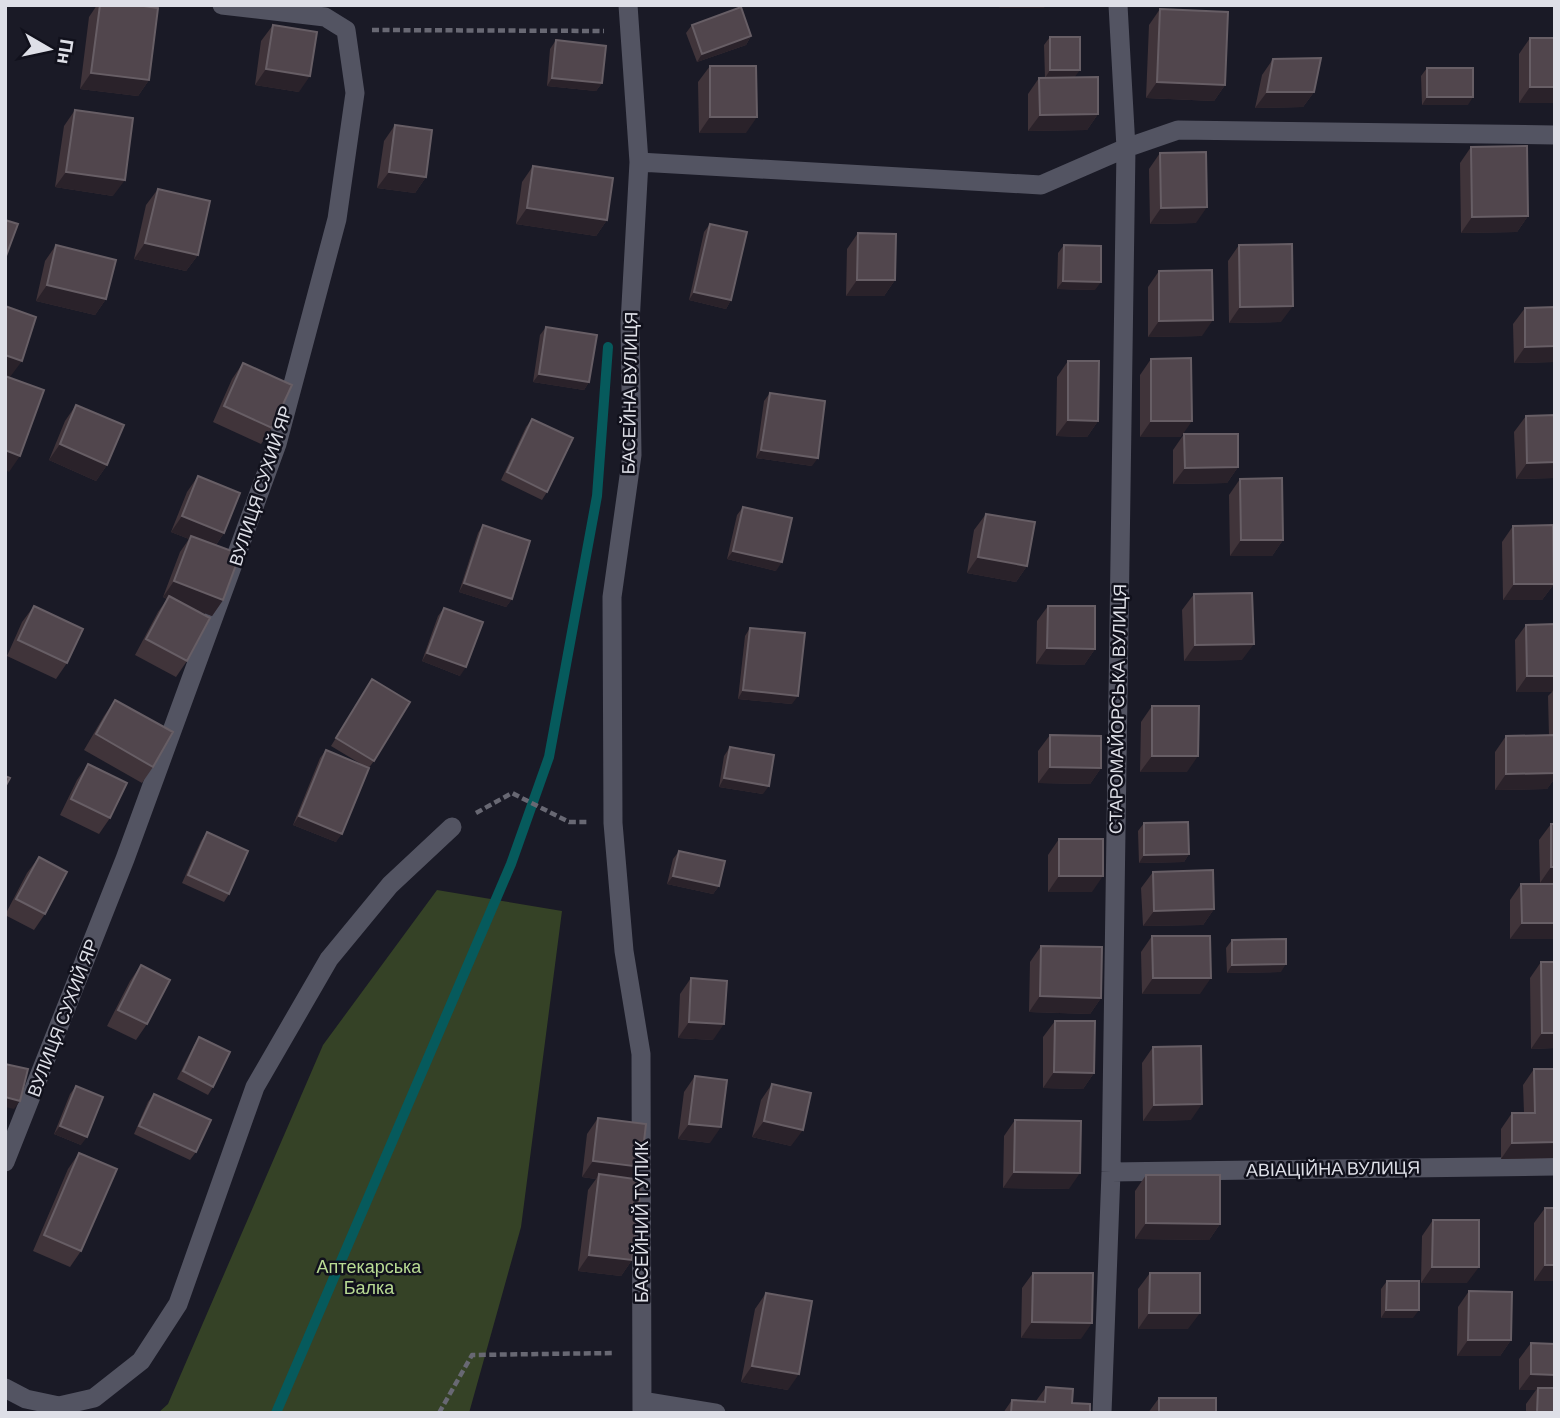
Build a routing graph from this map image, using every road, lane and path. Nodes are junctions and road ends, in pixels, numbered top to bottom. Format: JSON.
{"nodes":[{"id":1,"x":222,"y":5,"type":"edge"},
{"id":2,"x":628,"y":5,"type":"edge"},
{"id":3,"x":1118,"y":5,"type":"edge"},
{"id":4,"x":345,"y":30,"type":"junction"},
{"id":5,"x":630,"y":31,"type":"junction"},
{"id":6,"x":1555,"y":135,"type":"edge"},
{"id":7,"x":1126,"y":148,"type":"junction"},
{"id":8,"x":639,"y":162,"type":"junction"},
{"id":9,"x":569,"y":822,"type":"dead end"},
{"id":10,"x":613,"y":823,"type":"joint"},
{"id":11,"x":452,"y":827,"type":"joint"},
{"id":12,"x":5,"y":1162,"type":"edge"},
{"id":13,"x":1555,"y":1166,"type":"edge"},
{"id":14,"x":1111,"y":1172,"type":"junction"},
{"id":15,"x":643,"y":1353,"type":"junction"},
{"id":16,"x":5,"y":1388,"type":"edge"},
{"id":17,"x":643,"y":1407,"type":"edge"},
{"id":18,"x":439,"y":1413,"type":"edge"},
{"id":19,"x":716,"y":1413,"type":"edge"},
{"id":20,"x":1102,"y":1413,"type":"edge"}],
"edges":[{"from":1,"to":4,"type":"street"},
{"from":2,"to":5,"type":"street","name":"БАСЕЙНА ВУЛИЦЯ"},
{"from":3,"to":7,"type":"street","name":"СТАРОМАЙОРСЬКА ВУЛИЦЯ"},
{"from":4,"to":5,"type":"path"},
{"from":4,"to":12,"type":"street","name":"ВУЛИЦЯ СУХИЙ ЯР"},
{"from":5,"to":8,"type":"street","name":"БАСЕЙНА ВУЛИЦЯ"},
{"from":6,"to":7,"type":"street"},
{"from":7,"to":8,"type":"street"},
{"from":7,"to":14,"type":"street","name":"СТАРОМАЙОРСЬКА ВУЛИЦЯ"},
{"from":8,"to":10,"type":"street","name":"БАСЕЙНА ВУЛИЦЯ"},
{"from":9,"to":11,"type":"path"},
{"from":10,"to":15,"type":"street","name":"БАСЕЙНИЙ ТУПИК"},
{"from":11,"to":16,"type":"street"},
{"from":13,"to":14,"type":"street","name":"АВІАЦІЙНА ВУЛИЦЯ"},
{"from":14,"to":20,"type":"street","name":"СТАРОМАЙОРСЬКА ВУЛИЦЯ"},
{"from":15,"to":17,"type":"street","name":"БАСЕЙНИЙ ТУПИК"},
{"from":15,"to":18,"type":"path"},
{"from":17,"to":19,"type":"street"}]}
